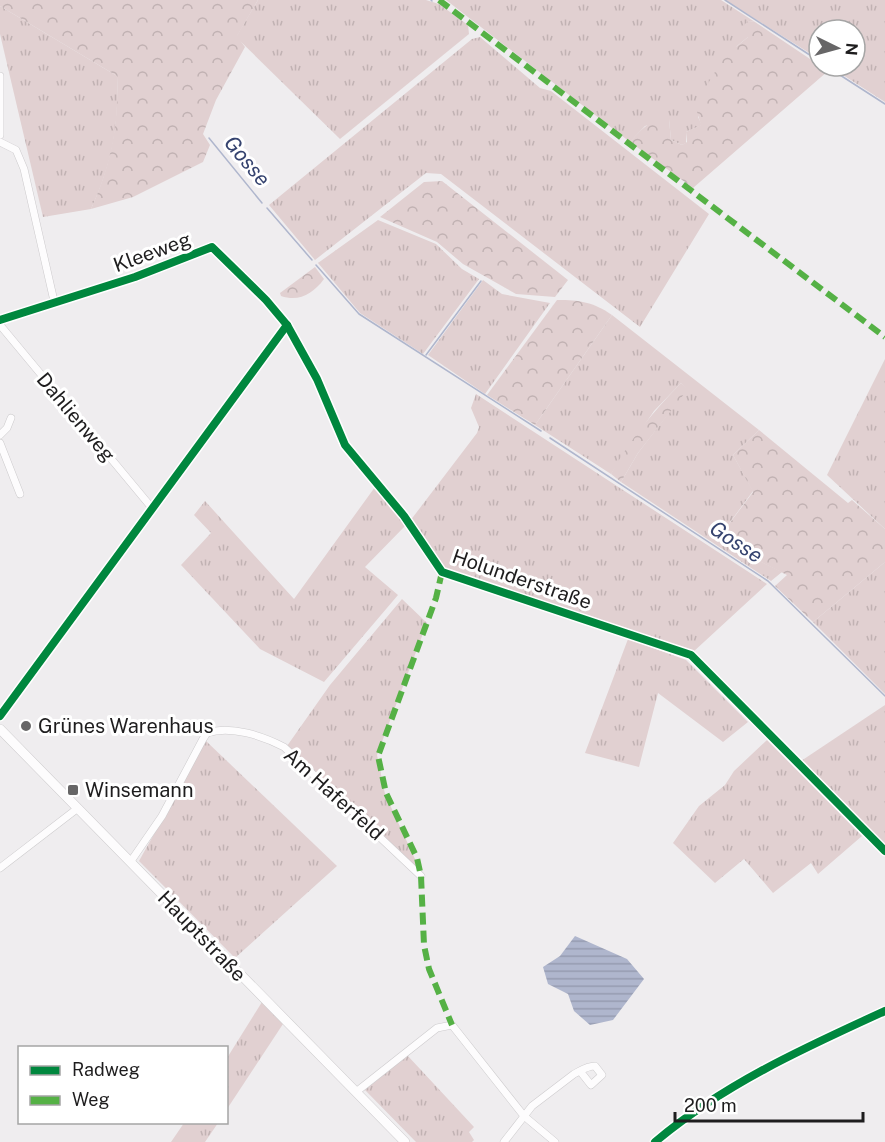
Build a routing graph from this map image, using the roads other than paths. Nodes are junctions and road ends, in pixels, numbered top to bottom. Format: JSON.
{"nodes":[{"id":1,"x":0,"y":76,"type":"edge"},
{"id":2,"x":0,"y":135,"type":"edge"},
{"id":3,"x":0,"y":142,"type":"edge"},
{"id":4,"x":54,"y":302,"type":"junction"},
{"id":5,"x":0,"y":320,"type":"edge"},
{"id":6,"x":287,"y":324,"type":"junction"},
{"id":7,"x":0,"y":325,"type":"edge"},
{"id":8,"x":11,"y":418,"type":"dead end"},
{"id":9,"x":0,"y":435,"type":"edge"},
{"id":10,"x":0,"y":443,"type":"edge"},
{"id":11,"x":10,"y":475,"type":"junction"},
{"id":12,"x":0,"y":478,"type":"edge"},
{"id":13,"x":20,"y":494,"type":"dead end"},
{"id":14,"x":152,"y":508,"type":"junction"},
{"id":15,"x":0,"y":716,"type":"edge"},
{"id":16,"x":2,"y":736,"type":"edge"},
{"id":17,"x":78,"y":808,"type":"junction"},
{"id":18,"x":885,"y":851,"type":"edge"},
{"id":19,"x":131,"y":861,"type":"junction"},
{"id":20,"x":0,"y":868,"type":"edge"},
{"id":21,"x":421,"y":876,"type":"dead end"},
{"id":22,"x":580,"y":1071,"type":"dead end"},
{"id":23,"x":356,"y":1092,"type":"junction"},
{"id":24,"x":718,"y":1095,"type":"dead end"},
{"id":25,"x":524,"y":1116,"type":"junction"},
{"id":26,"x":405,"y":1142,"type":"edge"},
{"id":27,"x":504,"y":1142,"type":"edge"},
{"id":28,"x":555,"y":1142,"type":"edge"},
{"id":29,"x":655,"y":1142,"type":"edge"}],
"edges":[{"from":1,"to":2,"type":"street"},
{"from":3,"to":4,"type":"street"},
{"from":4,"to":5,"type":"street","name":"Kleeweg"},
{"from":4,"to":6,"type":"street","name":"Kleeweg"},
{"from":6,"to":14,"type":"street"},
{"from":6,"to":18,"type":"street","name":"Holunderstraße"},
{"from":7,"to":14,"type":"street","name":"Dahlienweg"},
{"from":8,"to":9,"type":"street"},
{"from":10,"to":11,"type":"street"},
{"from":11,"to":12,"type":"street"},
{"from":11,"to":13,"type":"street"},
{"from":14,"to":15,"type":"street"},
{"from":16,"to":17,"type":"main road","name":"Hauptstraße"},
{"from":17,"to":19,"type":"main road","name":"Hauptstraße"},
{"from":17,"to":20,"type":"street"},
{"from":19,"to":21,"type":"street","name":"Am Haferfeld"},
{"from":19,"to":23,"type":"main road","name":"Hauptstraße"},
{"from":22,"to":25,"type":"street"},
{"from":23,"to":25,"type":"street"},
{"from":23,"to":26,"type":"main road","name":"Hauptstraße"},
{"from":24,"to":29,"type":"street"},
{"from":25,"to":27,"type":"street"},
{"from":25,"to":28,"type":"street"}]}
